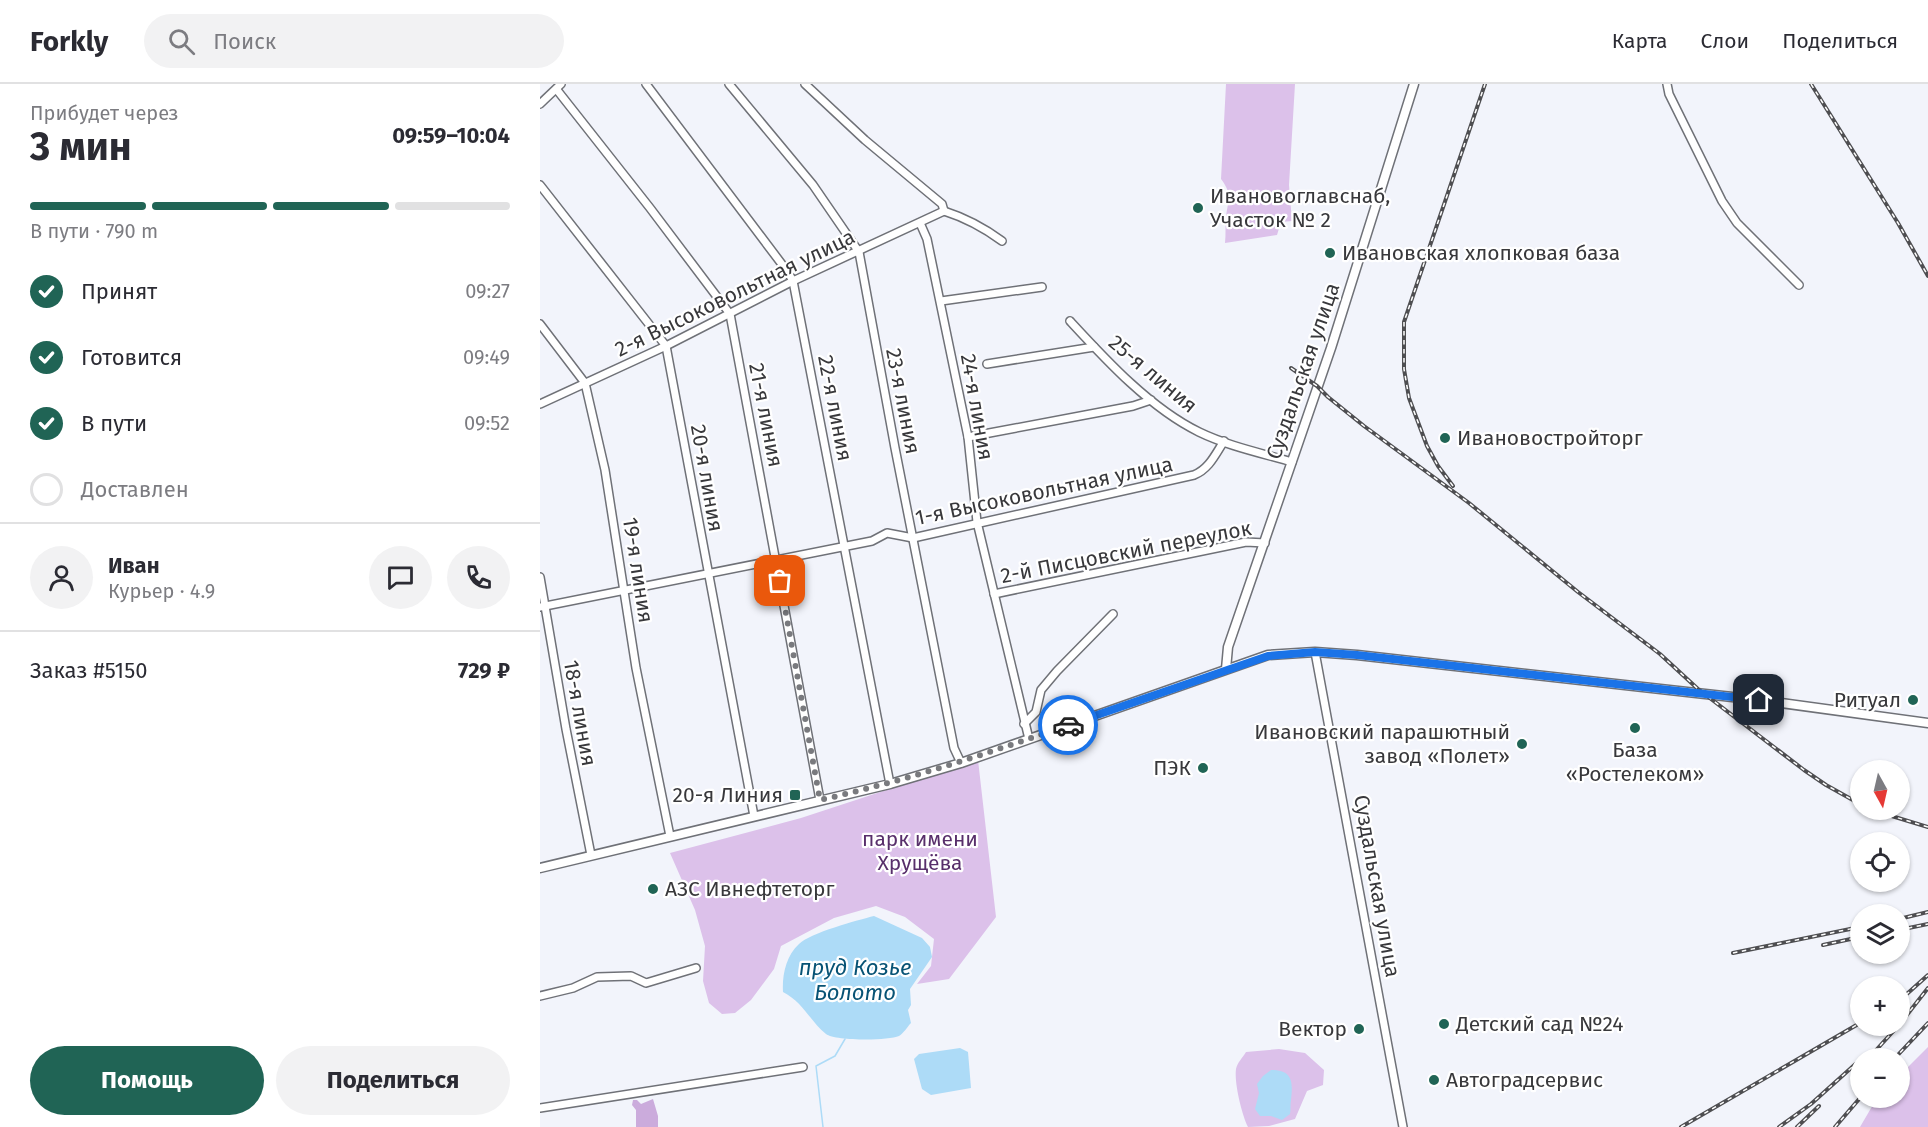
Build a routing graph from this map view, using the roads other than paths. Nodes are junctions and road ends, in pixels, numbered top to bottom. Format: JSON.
{"nodes":[{"id":1,"x":646,"y":84,"type":"edge"},
{"id":2,"x":729,"y":84,"type":"edge"},
{"id":3,"x":805,"y":84,"type":"edge"},
{"id":4,"x":1414,"y":84,"type":"edge"},
{"id":5,"x":1667,"y":84,"type":"edge"},
{"id":6,"x":559,"y":87,"type":"edge"},
{"id":7,"x":540,"y":104,"type":"edge"},
{"id":8,"x":540,"y":185,"type":"edge"},
{"id":9,"x":944,"y":212,"type":"junction"},
{"id":10,"x":920,"y":223,"type":"junction"},
{"id":11,"x":1002,"y":241,"type":"dead end"},
{"id":12,"x":859,"y":252,"type":"junction"},
{"id":13,"x":793,"y":281,"type":"junction"},
{"id":14,"x":1799,"y":285,"type":"dead end"},
{"id":15,"x":1042,"y":287,"type":"dead end"},
{"id":16,"x":941,"y":301,"type":"junction"},
{"id":17,"x":730,"y":314,"type":"junction"},
{"id":18,"x":1070,"y":321,"type":"dead end"},
{"id":19,"x":540,"y":324,"type":"edge"},
{"id":20,"x":666,"y":346,"type":"junction"},
{"id":21,"x":1094,"y":347,"type":"junction"},
{"id":22,"x":987,"y":364,"type":"dead end"},
{"id":23,"x":585,"y":383,"type":"junction"},
{"id":24,"x":1151,"y":400,"type":"junction"},
{"id":25,"x":540,"y":404,"type":"edge"},
{"id":26,"x":968,"y":437,"type":"junction"},
{"id":27,"x":1224,"y":441,"type":"junction"},
{"id":28,"x":1292,"y":462,"type":"junction"},
{"id":29,"x":977,"y":522,"type":"junction"},
{"id":30,"x":913,"y":538,"type":"junction"},
{"id":31,"x":1264,"y":543,"type":"junction"},
{"id":32,"x":844,"y":545,"type":"junction"},
{"id":33,"x":776,"y":559,"type":"junction"},
{"id":34,"x":708,"y":573,"type":"junction"},
{"id":35,"x":540,"y":577,"type":"edge"},
{"id":36,"x":625,"y":591,"type":"junction"},
{"id":37,"x":994,"y":594,"type":"junction"},
{"id":38,"x":543,"y":607,"type":"edge"},
{"id":39,"x":1113,"y":614,"type":"dead end"},
{"id":40,"x":1315,"y":652,"type":"junction"},
{"id":41,"x":1226,"y":669,"type":"junction"},
{"id":42,"x":1928,"y":723,"type":"edge"},
{"id":43,"x":1024,"y":724,"type":"junction"},
{"id":44,"x":1029,"y":739,"type":"junction"},
{"id":45,"x":961,"y":763,"type":"junction"},
{"id":46,"x":890,"y":784,"type":"junction"},
{"id":47,"x":820,"y":800,"type":"junction"},
{"id":48,"x":754,"y":816,"type":"junction"},
{"id":49,"x":670,"y":836,"type":"junction"},
{"id":50,"x":591,"y":855,"type":"junction"},
{"id":51,"x":540,"y":868,"type":"edge"},
{"id":52,"x":696,"y":968,"type":"dead end"},
{"id":53,"x":540,"y":996,"type":"edge"},
{"id":54,"x":803,"y":1067,"type":"dead end"},
{"id":55,"x":540,"y":1108,"type":"edge"},
{"id":56,"x":1403,"y":1127,"type":"edge"}],
"edges":[{"from":1,"to":13,"type":"street","name":"22-я линия"},
{"from":2,"to":12,"type":"street","name":"23-я линия"},
{"from":3,"to":9,"type":"street"},
{"from":4,"to":28,"type":"main road","name":"Суздальская улица"},
{"from":5,"to":14,"type":"street"},
{"from":6,"to":7,"type":"street"},
{"from":6,"to":17,"type":"street","name":"21-я линия"},
{"from":8,"to":20,"type":"street","name":"20-я линия"},
{"from":9,"to":10,"type":"street","name":"2-я Высоковольтная улица"},
{"from":9,"to":11,"type":"street"},
{"from":10,"to":12,"type":"street","name":"2-я Высоковольтная улица"},
{"from":10,"to":16,"type":"street","name":"24-я линия"},
{"from":12,"to":13,"type":"street","name":"2-я Высоковольтная улица"},
{"from":12,"to":30,"type":"street","name":"23-я линия"},
{"from":13,"to":17,"type":"street","name":"2-я Высоковольтная улица"},
{"from":13,"to":32,"type":"street","name":"22-я линия"},
{"from":15,"to":16,"type":"street"},
{"from":16,"to":26,"type":"street","name":"24-я линия"},
{"from":17,"to":20,"type":"street","name":"2-я Высоковольтная улица"},
{"from":17,"to":33,"type":"street","name":"21-я линия"},
{"from":18,"to":21,"type":"street","name":"25-я линия"},
{"from":19,"to":23,"type":"street","name":"19-я линия"},
{"from":20,"to":23,"type":"street","name":"2-я Высоковольтная улица"},
{"from":20,"to":34,"type":"street","name":"20-я линия"},
{"from":21,"to":22,"type":"street"},
{"from":21,"to":24,"type":"street","name":"25-я линия"},
{"from":23,"to":25,"type":"street","name":"2-я Высоковольтная улица"},
{"from":23,"to":36,"type":"street","name":"19-я линия"},
{"from":24,"to":26,"type":"street"},
{"from":24,"to":27,"type":"street","name":"25-я линия"},
{"from":26,"to":29,"type":"street","name":"24-я линия"},
{"from":27,"to":28,"type":"street","name":"25-я линия"},
{"from":27,"to":29,"type":"street","name":"1-я Высоковольтная улица"},
{"from":28,"to":31,"type":"main road","name":"Суздальская улица"},
{"from":29,"to":30,"type":"street","name":"1-я Высоковольтная улица"},
{"from":29,"to":37,"type":"street","name":"24-я линия"},
{"from":30,"to":32,"type":"street","name":"1-я Высоковольтная улица"},
{"from":30,"to":45,"type":"street","name":"23-я линия"},
{"from":31,"to":37,"type":"street","name":"2-й Писцовский переулок"},
{"from":31,"to":41,"type":"main road","name":"Суздальская улица"},
{"from":32,"to":33,"type":"street","name":"1-я Высоковольтная улица"},
{"from":32,"to":46,"type":"street","name":"22-я линия"},
{"from":33,"to":34,"type":"street","name":"1-я Высоковольтная улица"},
{"from":33,"to":47,"type":"street","name":"21-я линия"},
{"from":34,"to":36,"type":"street","name":"1-я Высоковольтная улица"},
{"from":34,"to":48,"type":"street","name":"20-я линия"},
{"from":35,"to":38,"type":"street","name":"18-я линия"},
{"from":36,"to":38,"type":"street","name":"1-я Высоковольтная улица"},
{"from":36,"to":49,"type":"street","name":"19-я линия"},
{"from":37,"to":43,"type":"street","name":"24-я линия"},
{"from":38,"to":50,"type":"street","name":"18-я линия"},
{"from":39,"to":43,"type":"street"},
{"from":40,"to":41,"type":"main road"},
{"from":40,"to":42,"type":"main road"},
{"from":40,"to":56,"type":"street","name":"Суздальская улица"},
{"from":41,"to":44,"type":"main road"},
{"from":43,"to":44,"type":"street","name":"24-я линия"},
{"from":44,"to":45,"type":"main road"},
{"from":45,"to":46,"type":"main road"},
{"from":46,"to":47,"type":"main road"},
{"from":47,"to":48,"type":"main road"},
{"from":48,"to":49,"type":"main road"},
{"from":49,"to":50,"type":"main road"},
{"from":50,"to":51,"type":"main road"},
{"from":52,"to":53,"type":"street"},
{"from":54,"to":55,"type":"street"}]}
